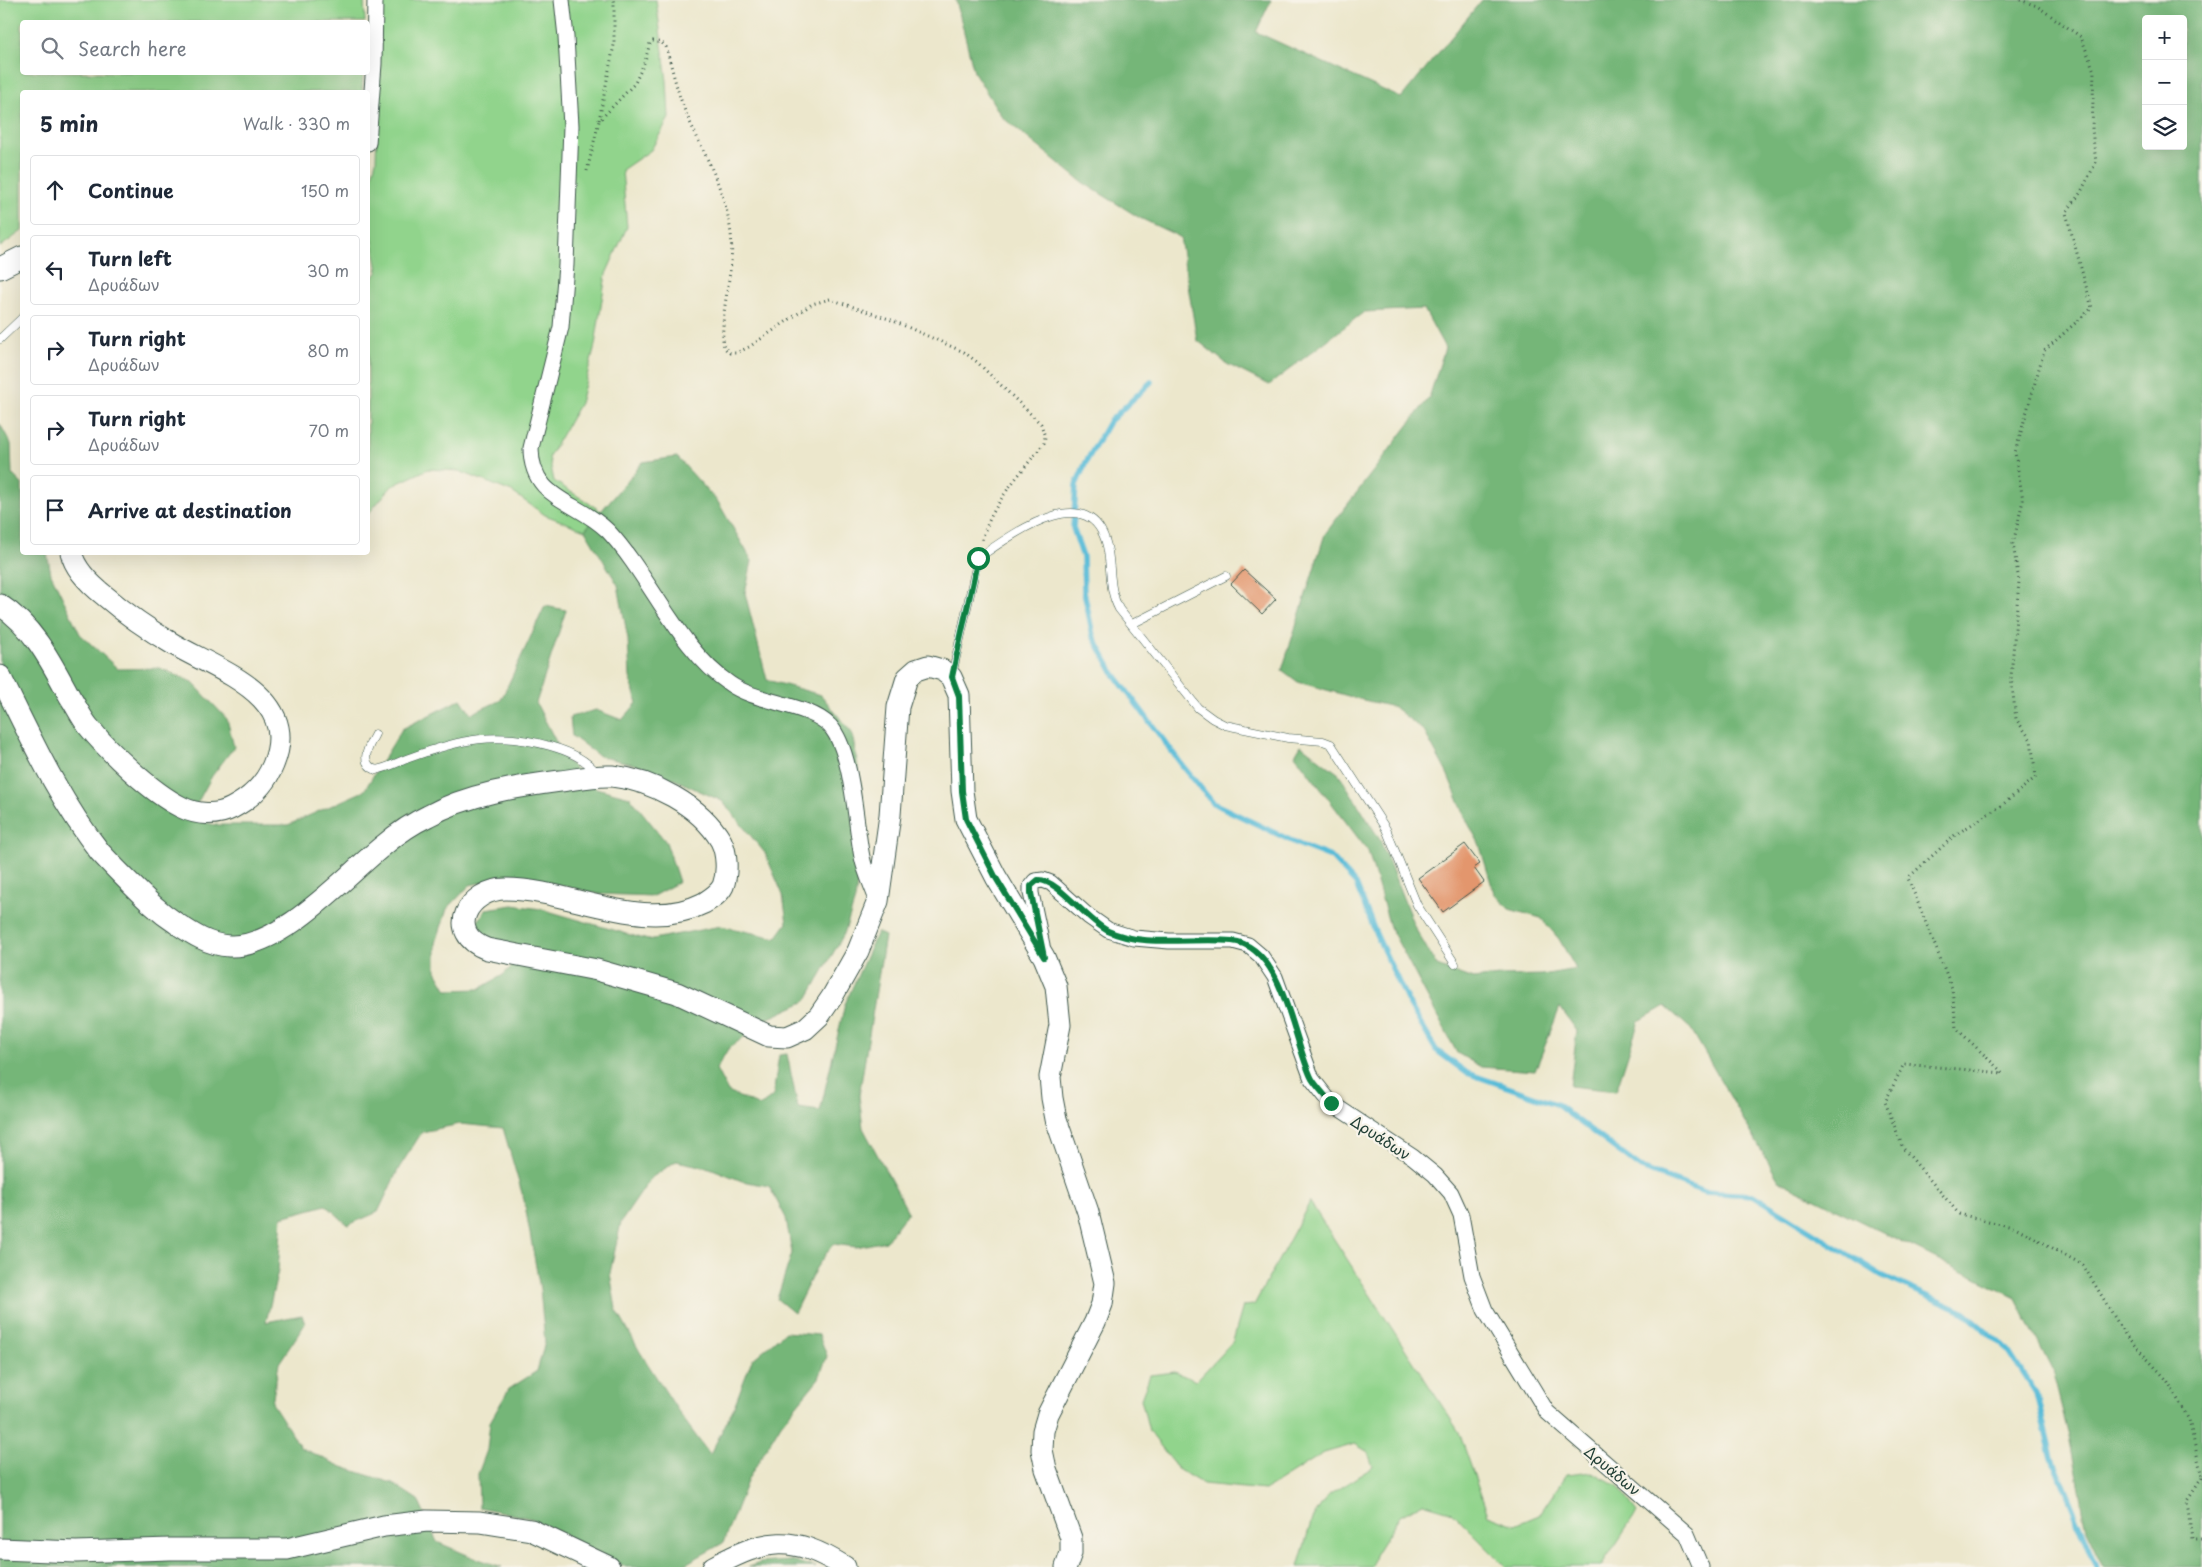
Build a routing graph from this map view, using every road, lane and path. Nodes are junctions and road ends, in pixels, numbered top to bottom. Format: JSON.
{"nodes":[{"id":1,"x":375,"y":0,"type":"edge"},
{"id":2,"x":562,"y":0,"type":"edge"},
{"id":3,"x":614,"y":0,"type":"edge"},
{"id":4,"x":2020,"y":0,"type":"edge"},
{"id":5,"x":370,"y":117,"type":"edge"},
{"id":6,"x":599,"y":121,"type":"junction"},
{"id":7,"x":586,"y":178,"type":"dead end"},
{"id":8,"x":20,"y":258,"type":"edge"},
{"id":9,"x":0,"y":268,"type":"edge"},
{"id":10,"x":20,"y":320,"type":"edge"},
{"id":11,"x":0,"y":339,"type":"edge"},
{"id":12,"x":72,"y":555,"type":"edge"},
{"id":13,"x":978,"y":558,"type":"junction"},
{"id":14,"x":1226,"y":576,"type":"dead end"},
{"id":15,"x":0,"y":605,"type":"edge"},
{"id":16,"x":1132,"y":624,"type":"junction"},
{"id":17,"x":0,"y":676,"type":"edge"},
{"id":18,"x":952,"y":677,"type":"junction"},
{"id":19,"x":375,"y":734,"type":"dead end"},
{"id":20,"x":599,"y":776,"type":"junction"},
{"id":21,"x":878,"y":901,"type":"junction"},
{"id":22,"x":1044,"y":957,"type":"junction"},
{"id":23,"x":1455,"y":964,"type":"dead end"},
{"id":24,"x":2202,"y":1477,"type":"edge"},
{"id":25,"x":2202,"y":1540,"type":"edge"},
{"id":26,"x":0,"y":1549,"type":"edge"},
{"id":27,"x":609,"y":1567,"type":"edge"},
{"id":28,"x":713,"y":1567,"type":"edge"},
{"id":29,"x":845,"y":1567,"type":"edge"},
{"id":30,"x":1066,"y":1567,"type":"edge"},
{"id":31,"x":1701,"y":1567,"type":"edge"}],
"edges":[{"from":1,"to":5,"type":"street"},
{"from":2,"to":21,"type":"street"},
{"from":3,"to":6,"type":"path"},
{"from":4,"to":24,"type":"path"},
{"from":6,"to":7,"type":"path"},
{"from":6,"to":13,"type":"path"},
{"from":8,"to":9,"type":"street"},
{"from":10,"to":11,"type":"lane"},
{"from":12,"to":15,"type":"street"},
{"from":13,"to":16,"type":"lane"},
{"from":13,"to":18,"type":"lane"},
{"from":14,"to":16,"type":"lane"},
{"from":16,"to":23,"type":"lane"},
{"from":17,"to":20,"type":"street"},
{"from":18,"to":21,"type":"street"},
{"from":18,"to":22,"type":"street"},
{"from":19,"to":20,"type":"lane"},
{"from":20,"to":21,"type":"street"},
{"from":22,"to":30,"type":"street"},
{"from":22,"to":31,"type":"street","name":"Δρυάδων"},
{"from":24,"to":25,"type":"path"},
{"from":26,"to":27,"type":"street"},
{"from":28,"to":29,"type":"street"}]}
